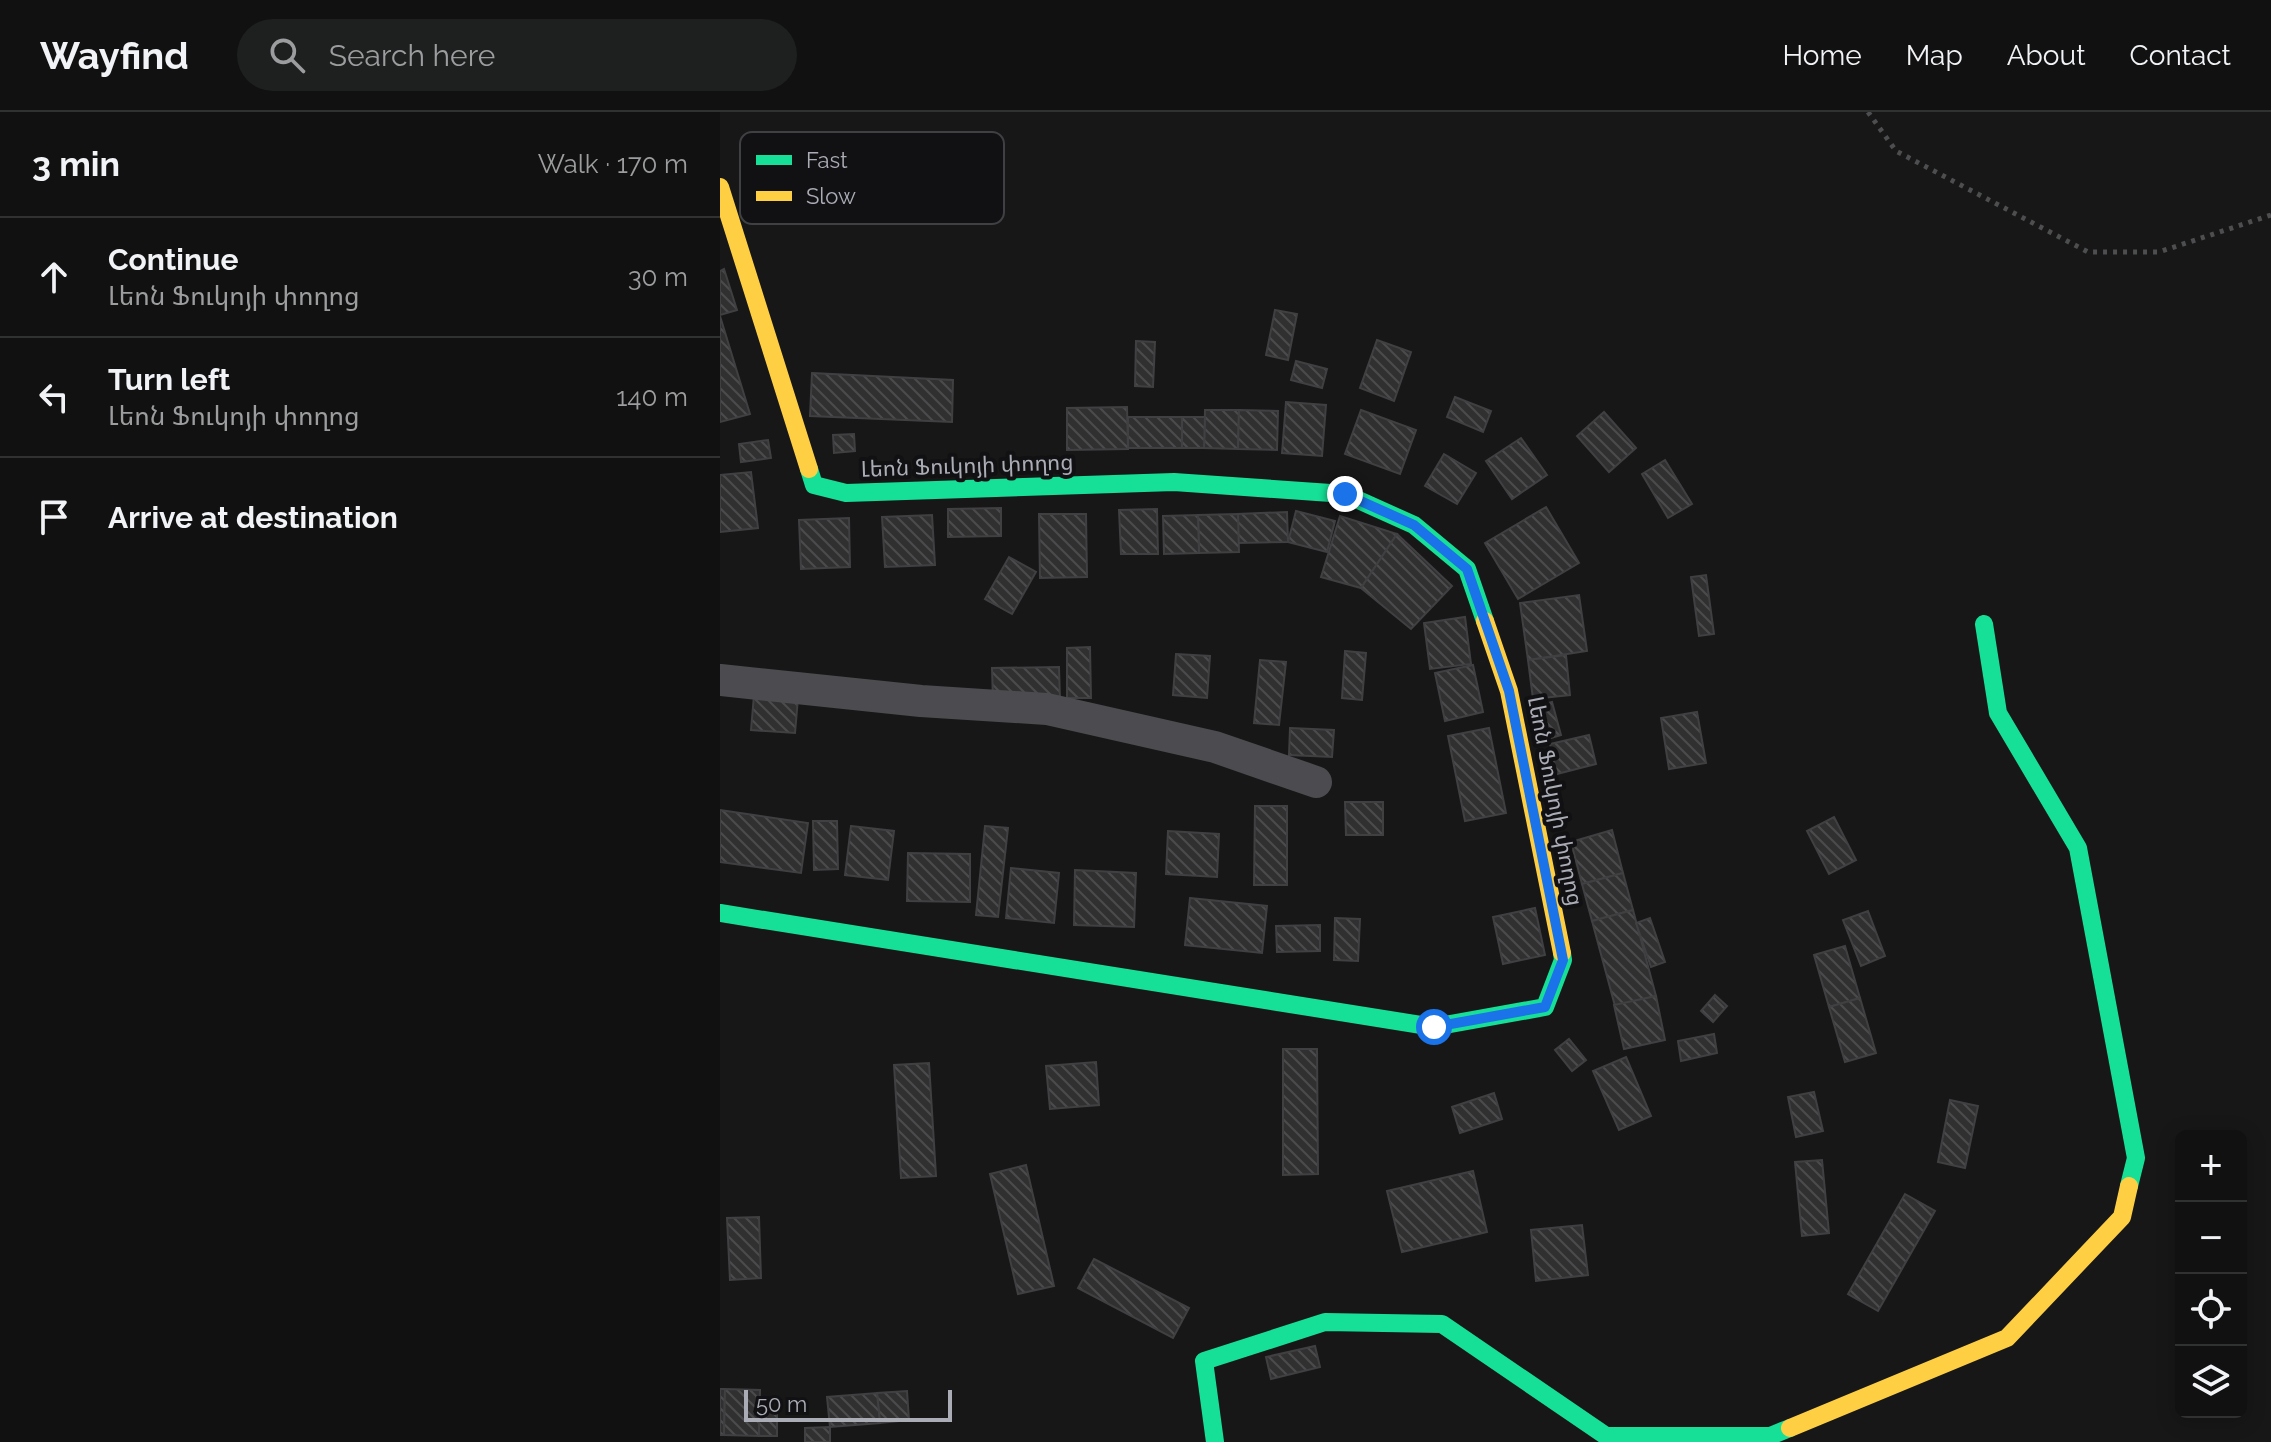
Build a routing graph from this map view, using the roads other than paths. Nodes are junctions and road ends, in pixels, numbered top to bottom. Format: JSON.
{"nodes":[{"id":1,"x":720,"y":187,"type":"edge"},
{"id":2,"x":1984,"y":624,"type":"dead end"},
{"id":3,"x":720,"y":680,"type":"edge"},
{"id":4,"x":1316,"y":782,"type":"dead end"},
{"id":5,"x":720,"y":913,"type":"edge"},
{"id":6,"x":1215,"y":1442,"type":"edge"}],
"edges":[{"from":1,"to":5,"type":"street","name":"Լեոն Ֆուկոյի փողոց"},
{"from":2,"to":6,"type":"street"},
{"from":3,"to":4,"type":"street"}]}
